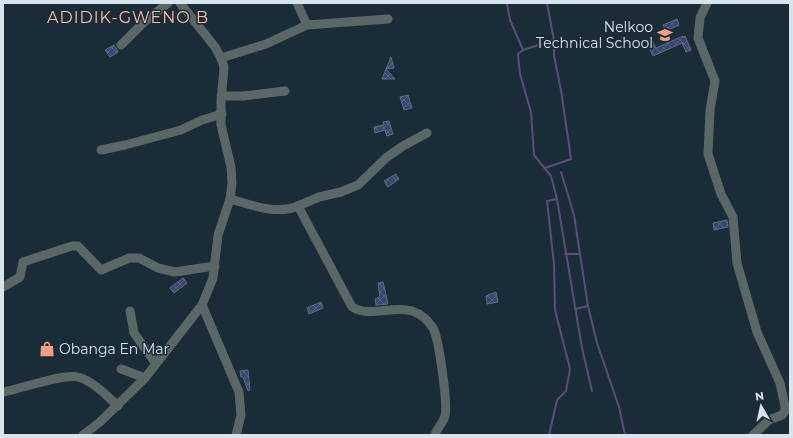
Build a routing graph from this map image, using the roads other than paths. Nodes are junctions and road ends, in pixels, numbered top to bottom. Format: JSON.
{"nodes":[{"id":1,"x":168,"y":3,"type":"edge"},
{"id":2,"x":180,"y":3,"type":"edge"},
{"id":3,"x":297,"y":3,"type":"edge"},
{"id":4,"x":707,"y":3,"type":"edge"},
{"id":5,"x":388,"y":20,"type":"dead end"},
{"id":6,"x":307,"y":25,"type":"junction"},
{"id":7,"x":121,"y":45,"type":"dead end"},
{"id":8,"x":221,"y":58,"type":"junction"},
{"id":9,"x":285,"y":91,"type":"dead end"},
{"id":10,"x":221,"y":96,"type":"junction"},
{"id":11,"x":222,"y":114,"type":"junction"},
{"id":12,"x":427,"y":133,"type":"dead end"},
{"id":13,"x":101,"y":150,"type":"dead end"},
{"id":14,"x":230,"y":199,"type":"junction"},
{"id":15,"x":298,"y":206,"type":"junction"},
{"id":16,"x":215,"y":266,"type":"junction"},
{"id":17,"x":3,"y":287,"type":"edge"},
{"id":18,"x":202,"y":305,"type":"junction"},
{"id":19,"x":130,"y":311,"type":"dead end"},
{"id":20,"x":156,"y":364,"type":"junction"},
{"id":21,"x":121,"y":369,"type":"dead end"},
{"id":22,"x":145,"y":378,"type":"junction"},
{"id":23,"x":3,"y":392,"type":"edge"},
{"id":24,"x":118,"y":406,"type":"junction"},
{"id":25,"x":83,"y":435,"type":"edge"},
{"id":26,"x":236,"y":435,"type":"edge"},
{"id":27,"x":435,"y":435,"type":"edge"},
{"id":28,"x":753,"y":435,"type":"edge"}],
"edges":[{"from":1,"to":7,"type":"street"},
{"from":2,"to":8,"type":"street"},
{"from":3,"to":6,"type":"street"},
{"from":4,"to":28,"type":"street"},
{"from":5,"to":6,"type":"street"},
{"from":6,"to":8,"type":"street"},
{"from":8,"to":10,"type":"street"},
{"from":9,"to":10,"type":"street"},
{"from":10,"to":11,"type":"street"},
{"from":11,"to":13,"type":"street"},
{"from":11,"to":14,"type":"street"},
{"from":12,"to":15,"type":"street"},
{"from":14,"to":15,"type":"street"},
{"from":14,"to":16,"type":"street"},
{"from":15,"to":27,"type":"street"},
{"from":16,"to":17,"type":"street"},
{"from":16,"to":18,"type":"street"},
{"from":18,"to":20,"type":"street"},
{"from":18,"to":26,"type":"street"},
{"from":19,"to":20,"type":"street"},
{"from":20,"to":22,"type":"street"},
{"from":21,"to":22,"type":"street"},
{"from":22,"to":24,"type":"street"},
{"from":23,"to":24,"type":"street"},
{"from":24,"to":25,"type":"street"}]}
